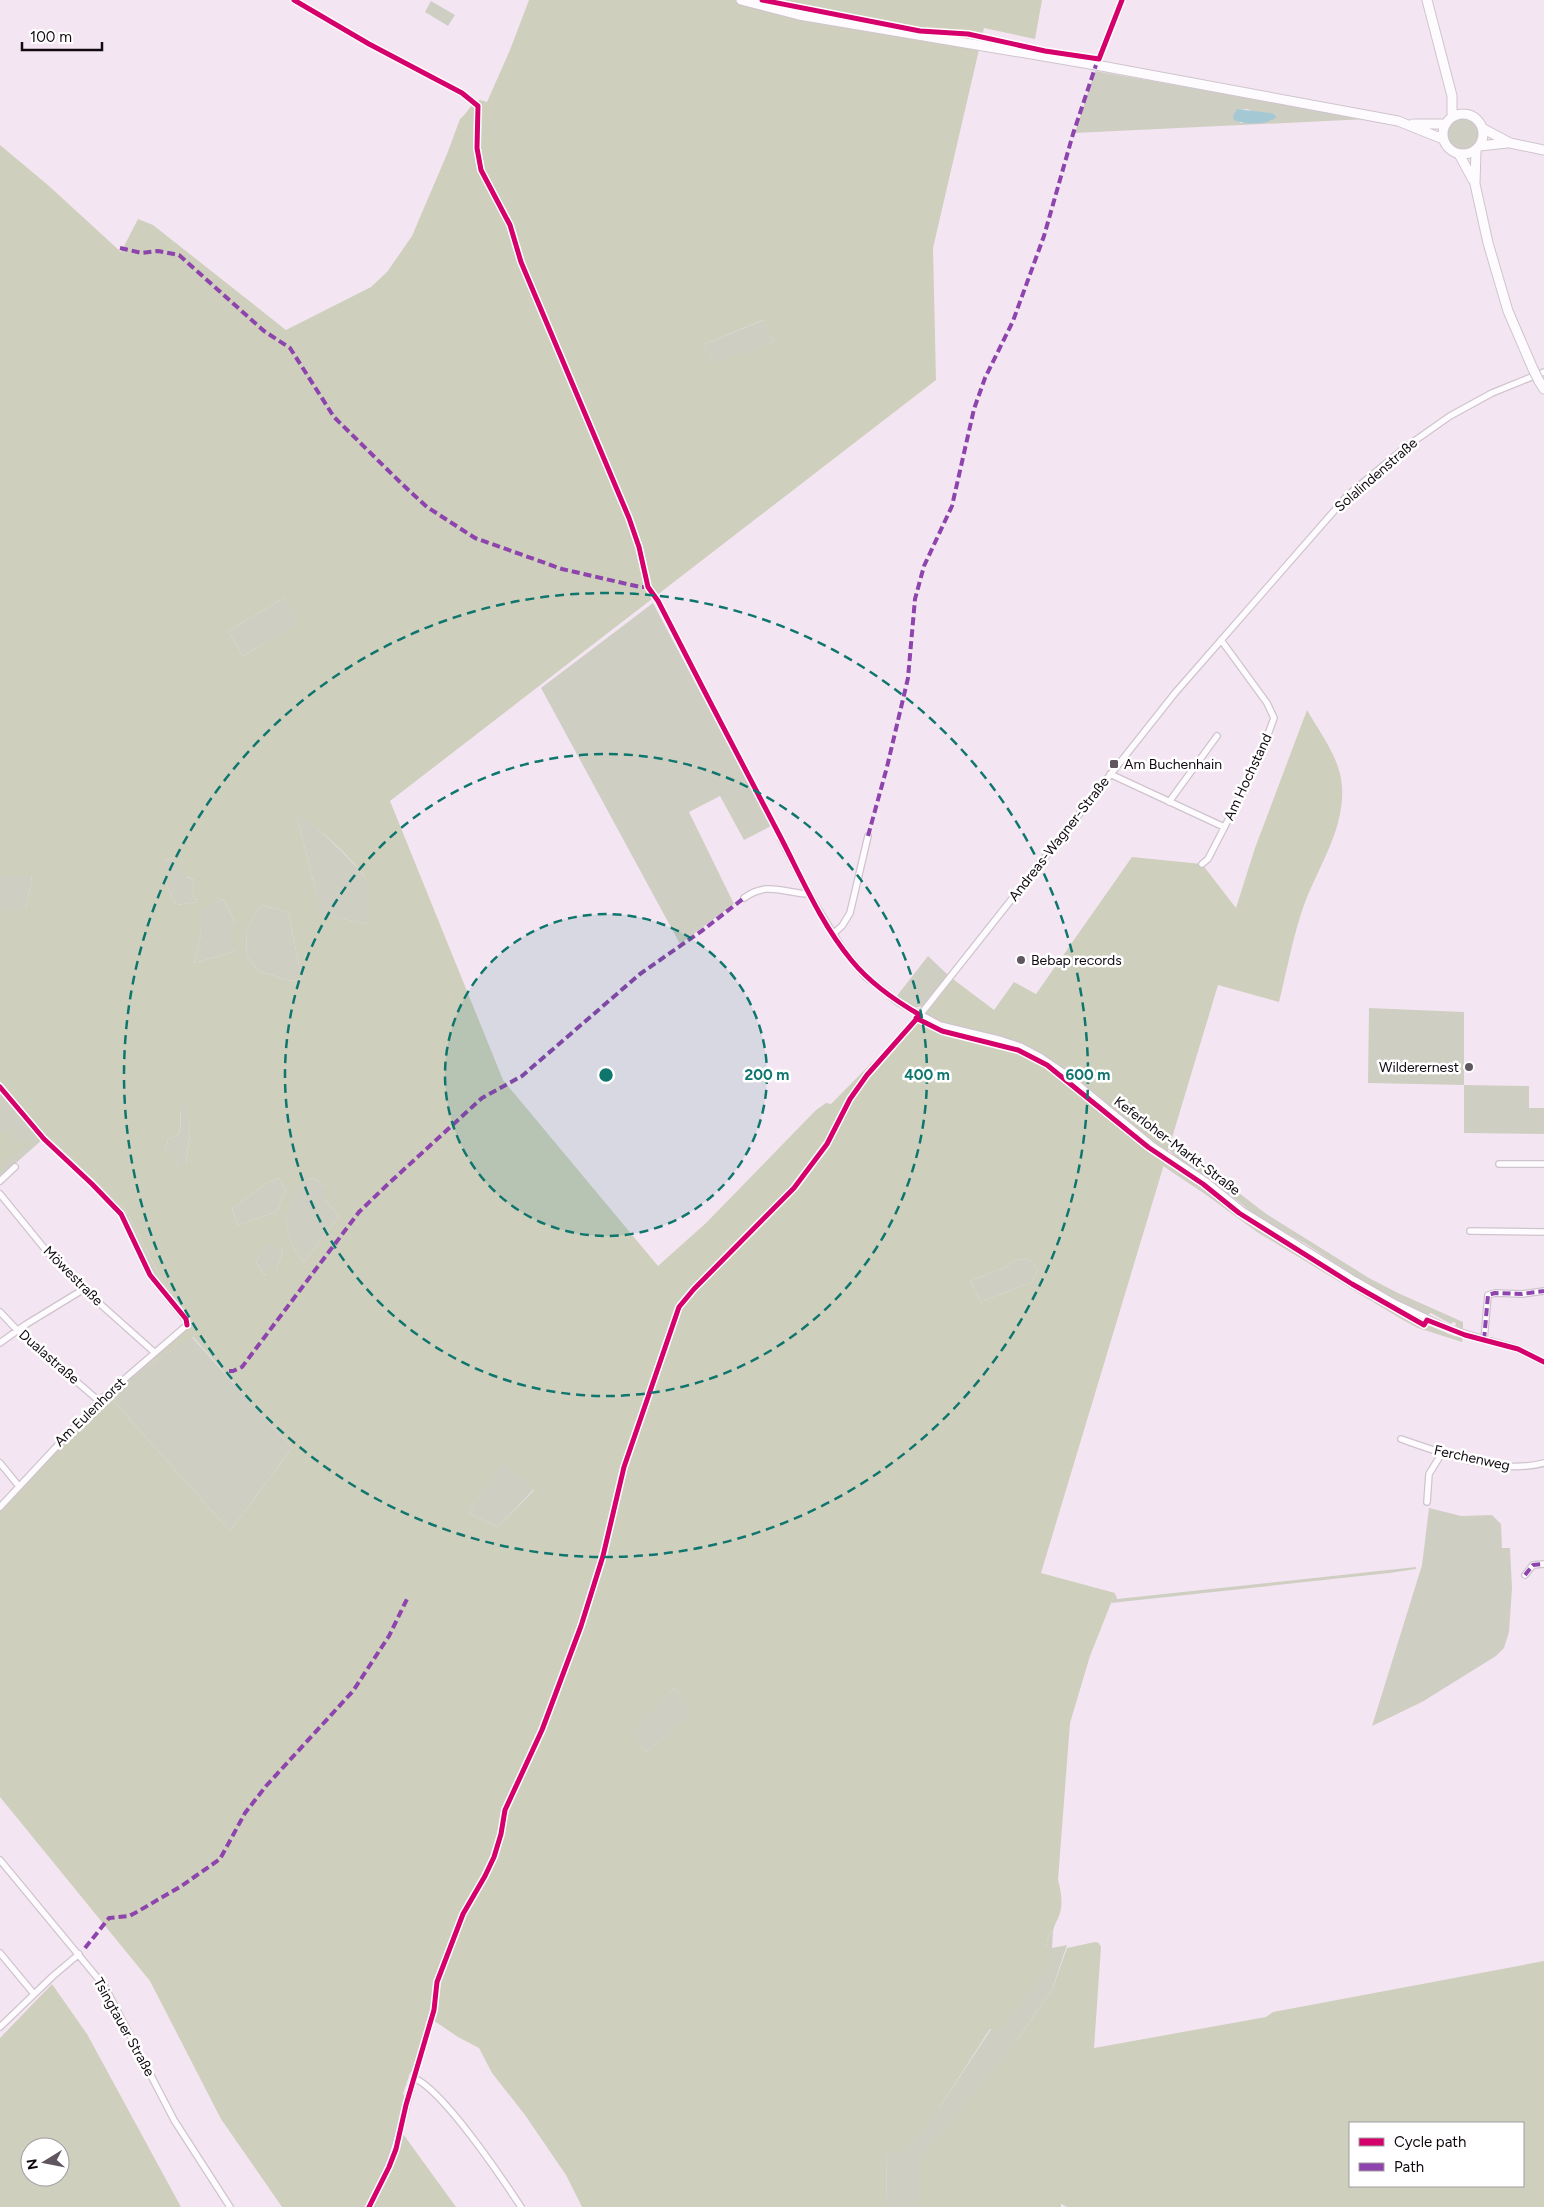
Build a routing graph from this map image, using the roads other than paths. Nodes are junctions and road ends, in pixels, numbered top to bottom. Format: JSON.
{"nodes":[{"id":1,"x":740,"y":0,"type":"edge"},
{"id":2,"x":1427,"y":0,"type":"edge"},
{"id":3,"x":1452,"y":96,"type":"junction"},
{"id":4,"x":1463,"y":114,"type":"junction"},
{"id":5,"x":1449,"y":120,"type":"junction"},
{"id":6,"x":1410,"y":124,"type":"junction"},
{"id":7,"x":1482,"y":128,"type":"junction"},
{"id":8,"x":1443,"y":139,"type":"junction"},
{"id":9,"x":1510,"y":143,"type":"junction"},
{"id":10,"x":1478,"y":148,"type":"junction"},
{"id":11,"x":1544,"y":150,"type":"edge"},
{"id":12,"x":1459,"y":154,"type":"junction"},
{"id":13,"x":1475,"y":184,"type":"junction"},
{"id":14,"x":1544,"y":372,"type":"edge"},
{"id":15,"x":1544,"y":389,"type":"edge"},
{"id":16,"x":1240,"y":619,"type":"joint"},
{"id":17,"x":1221,"y":640,"type":"junction"},
{"id":18,"x":1217,"y":736,"type":"dead end"},
{"id":19,"x":1110,"y":774,"type":"junction"},
{"id":20,"x":1169,"y":802,"type":"junction"},
{"id":21,"x":1224,"y":828,"type":"junction"},
{"id":22,"x":868,"y":836,"type":"dead end"},
{"id":23,"x":781,"y":839,"type":"dead end"},
{"id":24,"x":1202,"y":864,"type":"dead end"},
{"id":25,"x":809,"y":894,"type":"junction"},
{"id":26,"x":744,"y":898,"type":"dead end"},
{"id":27,"x":833,"y":934,"type":"junction"},
{"id":28,"x":920,"y":1015,"type":"junction"},
{"id":29,"x":1499,"y":1164,"type":"dead end"},
{"id":30,"x":1544,"y":1164,"type":"edge"},
{"id":31,"x":15,"y":1167,"type":"dead end"},
{"id":32,"x":0,"y":1181,"type":"edge"},
{"id":33,"x":0,"y":1194,"type":"edge"},
{"id":34,"x":1470,"y":1231,"type":"dead end"},
{"id":35,"x":1544,"y":1232,"type":"edge"},
{"id":36,"x":84,"y":1290,"type":"junction"},
{"id":37,"x":1544,"y":1291,"type":"edge"},
{"id":38,"x":0,"y":1312,"type":"edge"},
{"id":39,"x":187,"y":1325,"type":"dead end"},
{"id":40,"x":17,"y":1330,"type":"junction"},
{"id":41,"x":1484,"y":1340,"type":"junction"},
{"id":42,"x":0,"y":1343,"type":"edge"},
{"id":43,"x":154,"y":1352,"type":"junction"},
{"id":44,"x":1544,"y":1362,"type":"edge"},
{"id":45,"x":99,"y":1401,"type":"junction"},
{"id":46,"x":1401,"y":1439,"type":"dead end"},
{"id":47,"x":1442,"y":1453,"type":"junction"},
{"id":48,"x":0,"y":1463,"type":"edge"},
{"id":49,"x":1544,"y":1463,"type":"edge"},
{"id":50,"x":18,"y":1485,"type":"junction"},
{"id":51,"x":1426,"y":1502,"type":"dead end"},
{"id":52,"x":0,"y":1507,"type":"edge"},
{"id":53,"x":1544,"y":1564,"type":"edge"},
{"id":54,"x":1524,"y":1575,"type":"dead end"},
{"id":55,"x":0,"y":1860,"type":"edge"},
{"id":56,"x":0,"y":1953,"type":"edge"},
{"id":57,"x":79,"y":1954,"type":"junction"},
{"id":58,"x":34,"y":1994,"type":"junction"},
{"id":59,"x":0,"y":2027,"type":"edge"},
{"id":60,"x":230,"y":2207,"type":"edge"},
{"id":61,"x":369,"y":2207,"type":"edge"},
{"id":62,"x":521,"y":2207,"type":"edge"}],
"edges":[{"from":1,"to":6,"type":"main road"},
{"from":2,"to":3,"type":"main road"},
{"from":3,"to":4,"type":"main road"},
{"from":3,"to":5,"type":"main road"},
{"from":4,"to":5,"type":"main road"},
{"from":4,"to":7,"type":"main road"},
{"from":5,"to":6,"type":"main road"},
{"from":5,"to":8,"type":"main road"},
{"from":6,"to":8,"type":"main road"},
{"from":7,"to":9,"type":"main road"},
{"from":7,"to":10,"type":"main road"},
{"from":8,"to":12,"type":"main road"},
{"from":9,"to":10,"type":"main road"},
{"from":9,"to":11,"type":"main road"},
{"from":10,"to":12,"type":"main road"},
{"from":10,"to":13,"type":"main road"},
{"from":12,"to":13,"type":"main road"},
{"from":13,"to":15,"type":"main road","bridge":true},
{"from":14,"to":16,"type":"street","name":"Solalindenstraße"},
{"from":16,"to":17,"type":"street","name":"Andreas-Wagner-Straße"},
{"from":17,"to":19,"type":"street","name":"Andreas-Wagner-Straße"},
{"from":17,"to":21,"type":"street","name":"Am Hochstand"},
{"from":18,"to":20,"type":"street"},
{"from":19,"to":20,"type":"street"},
{"from":19,"to":28,"type":"street","name":"Andreas-Wagner-Straße"},
{"from":20,"to":21,"type":"street"},
{"from":21,"to":24,"type":"street","name":"Am Hochstand"},
{"from":22,"to":27,"type":"street"},
{"from":23,"to":25,"type":"street","name":"Keferloher-Markt-Straße"},
{"from":25,"to":26,"type":"street"},
{"from":25,"to":27,"type":"street","name":"Keferloher-Markt-Straße"},
{"from":27,"to":28,"type":"street","name":"Keferloher-Markt-Straße"},
{"from":28,"to":41,"type":"street","name":"Keferloher-Markt-Straße"},
{"from":29,"to":30,"type":"street"},
{"from":31,"to":32,"type":"street"},
{"from":33,"to":36,"type":"street","name":"Möwestraße"},
{"from":34,"to":35,"type":"street"},
{"from":36,"to":40,"type":"street"},
{"from":36,"to":43,"type":"street","name":"Möwestraße"},
{"from":37,"to":41,"type":"street"},
{"from":38,"to":40,"type":"street","name":"Dualastraße"},
{"from":39,"to":43,"type":"street","name":"Am Eulenhorst"},
{"from":40,"to":42,"type":"street"},
{"from":40,"to":45,"type":"street","name":"Dualastraße"},
{"from":41,"to":44,"type":"street","name":"Keferloher-Markt-Straße"},
{"from":43,"to":45,"type":"street","name":"Am Eulenhorst"},
{"from":45,"to":50,"type":"street","name":"Am Eulenhorst"},
{"from":46,"to":47,"type":"street","name":"Ferchenweg"},
{"from":47,"to":49,"type":"street","name":"Ferchenweg"},
{"from":47,"to":51,"type":"street"},
{"from":48,"to":50,"type":"street"},
{"from":50,"to":52,"type":"street","name":"Am Eulenhorst"},
{"from":53,"to":54,"type":"street"},
{"from":55,"to":57,"type":"street","name":"Tsingtauer Straße"},
{"from":56,"to":58,"type":"street"},
{"from":57,"to":58,"type":"street"},
{"from":57,"to":60,"type":"street","name":"Tsingtauer Straße"},
{"from":58,"to":59,"type":"street"},
{"from":61,"to":62,"type":"street"}]}
